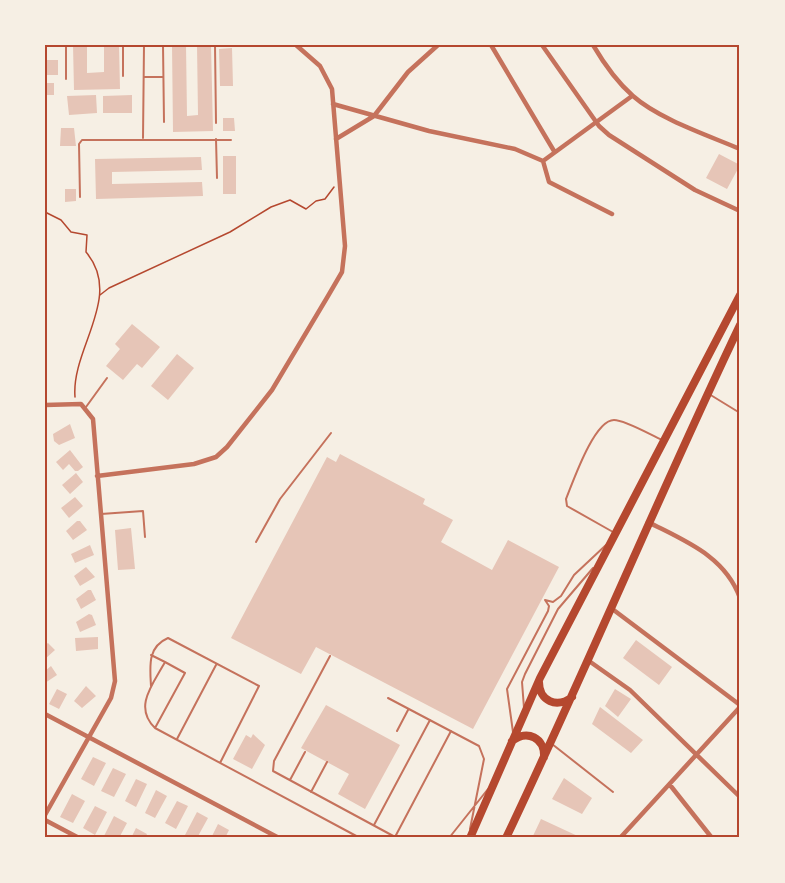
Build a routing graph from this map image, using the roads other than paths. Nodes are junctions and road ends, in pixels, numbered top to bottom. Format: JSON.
{"nodes":[{"id":1,"x":66,"y":45,"type":"edge"},
{"id":2,"x":123,"y":45,"type":"edge"},
{"id":3,"x":144,"y":45,"type":"edge"},
{"id":4,"x":163,"y":45,"type":"edge"},
{"id":5,"x":215,"y":45,"type":"edge"},
{"id":6,"x":296,"y":45,"type":"edge"},
{"id":7,"x":438,"y":45,"type":"edge"},
{"id":8,"x":491,"y":45,"type":"edge"},
{"id":9,"x":542,"y":45,"type":"edge"},
{"id":10,"x":593,"y":45,"type":"edge"},
{"id":11,"x":123,"y":76,"type":"dead end"},
{"id":12,"x":144,"y":77,"type":"junction"},
{"id":13,"x":163,"y":77,"type":"junction"},
{"id":14,"x":66,"y":79,"type":"dead end"},
{"id":15,"x":632,"y":96,"type":"junction"},
{"id":16,"x":333,"y":104,"type":"junction"},
{"id":17,"x":374,"y":116,"type":"junction"},
{"id":18,"x":595,"y":121,"type":"junction"},
{"id":19,"x":164,"y":122,"type":"dead end"},
{"id":20,"x":216,"y":123,"type":"dead end"},
{"id":21,"x":142,"y":139,"type":"junction"},
{"id":22,"x":216,"y":139,"type":"junction"},
{"id":23,"x":336,"y":139,"type":"junction"},
{"id":24,"x":231,"y":140,"type":"dead end"},
{"id":25,"x":740,"y":149,"type":"edge"},
{"id":26,"x":554,"y":151,"type":"junction"},
{"id":27,"x":543,"y":161,"type":"junction"},
{"id":28,"x":217,"y":178,"type":"dead end"},
{"id":29,"x":80,"y":196,"type":"dead end"},
{"id":30,"x":740,"y":211,"type":"edge"},
{"id":31,"x":612,"y":214,"type":"dead end"},
{"id":32,"x":740,"y":295,"type":"edge"},
{"id":33,"x":740,"y":325,"type":"edge"},
{"id":34,"x":107,"y":378,"type":"dead end"},
{"id":35,"x":708,"y":393,"type":"junction"},
{"id":36,"x":45,"y":405,"type":"edge"},
{"id":37,"x":86,"y":407,"type":"junction"},
{"id":38,"x":740,"y":413,"type":"edge"},
{"id":39,"x":331,"y":434,"type":"dead end"},
{"id":40,"x":665,"y":441,"type":"junction"},
{"id":41,"x":97,"y":476,"type":"junction"},
{"id":42,"x":101,"y":514,"type":"junction"},
{"id":43,"x":648,"y":522,"type":"junction"},
{"id":44,"x":615,"y":535,"type":"junction"},
{"id":45,"x":145,"y":537,"type":"dead end"},
{"id":46,"x":256,"y":542,"type":"dead end"},
{"id":47,"x":603,"y":558,"type":"junction"},
{"id":48,"x":740,"y":598,"type":"edge"},
{"id":49,"x":611,"y":608,"type":"junction"},
{"id":50,"x":150,"y":655,"type":"junction"},
{"id":51,"x":330,"y":656,"type":"dead end"},
{"id":52,"x":588,"y":661,"type":"junction"},
{"id":53,"x":165,"y":662,"type":"junction"},
{"id":54,"x":217,"y":664,"type":"junction"},
{"id":55,"x":540,"y":678,"type":"junction"},
{"id":56,"x":151,"y":689,"type":"junction"},
{"id":57,"x":575,"y":693,"type":"junction"},
{"id":58,"x":387,"y":698,"type":"dead end"},
{"id":59,"x":740,"y":706,"type":"edge"},
{"id":60,"x":409,"y":709,"type":"junction"},
{"id":61,"x":45,"y":714,"type":"edge"},
{"id":62,"x":524,"y":714,"type":"junction"},
{"id":63,"x":430,"y":720,"type":"junction"},
{"id":64,"x":156,"y":728,"type":"junction"},
{"id":65,"x":397,"y":731,"type":"dead end"},
{"id":66,"x":451,"y":731,"type":"junction"},
{"id":67,"x":514,"y":736,"type":"junction"},
{"id":68,"x":88,"y":738,"type":"junction"},
{"id":69,"x":177,"y":739,"type":"junction"},
{"id":70,"x":551,"y":744,"type":"junction"},
{"id":71,"x":508,"y":747,"type":"junction"},
{"id":72,"x":305,"y":752,"type":"dead end"},
{"id":73,"x":698,"y":754,"type":"junction"},
{"id":74,"x":327,"y":762,"type":"dead end"},
{"id":75,"x":543,"y":762,"type":"junction"},
{"id":76,"x":220,"y":763,"type":"junction"},
{"id":77,"x":290,"y":780,"type":"junction"},
{"id":78,"x":493,"y":782,"type":"junction"},
{"id":79,"x":670,"y":785,"type":"junction"},
{"id":80,"x":311,"y":792,"type":"junction"},
{"id":81,"x":613,"y":792,"type":"dead end"},
{"id":82,"x":740,"y":797,"type":"edge"},
{"id":83,"x":474,"y":805,"type":"junction"},
{"id":84,"x":45,"y":815,"type":"edge"},
{"id":85,"x":45,"y":820,"type":"edge"},
{"id":86,"x":374,"y":825,"type":"junction"},
{"id":87,"x":79,"y":838,"type":"edge"},
{"id":88,"x":279,"y":838,"type":"edge"},
{"id":89,"x":360,"y":838,"type":"edge"},
{"id":90,"x":396,"y":838,"type":"edge"},
{"id":91,"x":449,"y":838,"type":"edge"},
{"id":92,"x":469,"y":838,"type":"edge"},
{"id":93,"x":506,"y":838,"type":"edge"},
{"id":94,"x":620,"y":838,"type":"edge"},
{"id":95,"x":712,"y":838,"type":"edge"}],
"edges":[{"from":1,"to":14,"type":"lane"},
{"from":2,"to":11,"type":"lane"},
{"from":3,"to":12,"type":"lane"},
{"from":4,"to":13,"type":"lane"},
{"from":5,"to":20,"type":"lane"},
{"from":6,"to":16,"type":"street"},
{"from":7,"to":17,"type":"street"},
{"from":8,"to":26,"type":"street"},
{"from":9,"to":18,"type":"street"},
{"from":10,"to":15,"type":"street"},
{"from":12,"to":13,"type":"lane"},
{"from":12,"to":21,"type":"lane"},
{"from":13,"to":19,"type":"lane"},
{"from":15,"to":18,"type":"street"},
{"from":15,"to":25,"type":"street"},
{"from":16,"to":17,"type":"street"},
{"from":16,"to":23,"type":"street"},
{"from":17,"to":23,"type":"street"},
{"from":17,"to":27,"type":"street"},
{"from":18,"to":26,"type":"street"},
{"from":18,"to":30,"type":"street"},
{"from":21,"to":22,"type":"lane"},
{"from":21,"to":29,"type":"lane"},
{"from":22,"to":24,"type":"lane"},
{"from":22,"to":28,"type":"lane"},
{"from":23,"to":41,"type":"street"},
{"from":26,"to":27,"type":"street"},
{"from":27,"to":31,"type":"street"},
{"from":32,"to":40,"type":"highway"},
{"from":33,"to":35,"type":"highway"},
{"from":34,"to":37,"type":"lane"},
{"from":35,"to":38,"type":"lane"},
{"from":35,"to":43,"type":"highway"},
{"from":36,"to":37,"type":"street"},
{"from":37,"to":41,"type":"street"},
{"from":39,"to":46,"type":"lane"},
{"from":40,"to":44,"type":"highway"},
{"from":40,"to":44,"type":"lane"},
{"from":41,"to":42,"type":"street"},
{"from":42,"to":45,"type":"lane"},
{"from":42,"to":68,"type":"street"},
{"from":43,"to":48,"type":"street"},
{"from":43,"to":49,"type":"highway"},
{"from":44,"to":47,"type":"highway"},
{"from":44,"to":67,"type":"lane"},
{"from":47,"to":55,"type":"highway"},
{"from":47,"to":62,"type":"lane"},
{"from":49,"to":52,"type":"highway"},
{"from":49,"to":59,"type":"street"},
{"from":50,"to":53,"type":"lane"},
{"from":50,"to":54,"type":"lane"},
{"from":50,"to":56,"type":"lane"},
{"from":51,"to":77,"type":"lane"},
{"from":52,"to":57,"type":"highway"},
{"from":52,"to":73,"type":"street"},
{"from":53,"to":56,"type":"lane"},
{"from":53,"to":64,"type":"lane"},
{"from":54,"to":69,"type":"lane"},
{"from":54,"to":76,"type":"lane"},
{"from":55,"to":57,"type":"highway"},
{"from":55,"to":62,"type":"highway"},
{"from":56,"to":64,"type":"lane"},
{"from":57,"to":70,"type":"highway"},
{"from":58,"to":60,"type":"lane"},
{"from":59,"to":73,"type":"street"},
{"from":60,"to":63,"type":"lane"},
{"from":60,"to":65,"type":"lane"},
{"from":61,"to":68,"type":"street"},
{"from":62,"to":67,"type":"highway"},
{"from":63,"to":66,"type":"lane"},
{"from":63,"to":86,"type":"lane"},
{"from":64,"to":69,"type":"lane"},
{"from":66,"to":83,"type":"lane"},
{"from":66,"to":90,"type":"lane"},
{"from":67,"to":71,"type":"highway"},
{"from":68,"to":84,"type":"street"},
{"from":68,"to":88,"type":"street"},
{"from":69,"to":76,"type":"lane"},
{"from":70,"to":75,"type":"highway"},
{"from":70,"to":81,"type":"lane"},
{"from":71,"to":75,"type":"highway"},
{"from":71,"to":78,"type":"highway"},
{"from":72,"to":77,"type":"lane"},
{"from":73,"to":79,"type":"street"},
{"from":73,"to":82,"type":"street"},
{"from":74,"to":80,"type":"lane"},
{"from":75,"to":93,"type":"highway"},
{"from":76,"to":89,"type":"lane"},
{"from":77,"to":80,"type":"lane"},
{"from":78,"to":83,"type":"lane"},
{"from":78,"to":92,"type":"highway"},
{"from":79,"to":94,"type":"street"},
{"from":79,"to":95,"type":"street"},
{"from":80,"to":86,"type":"lane"},
{"from":83,"to":91,"type":"lane"},
{"from":83,"to":92,"type":"lane"},
{"from":85,"to":87,"type":"street"},
{"from":86,"to":90,"type":"lane"}]}
